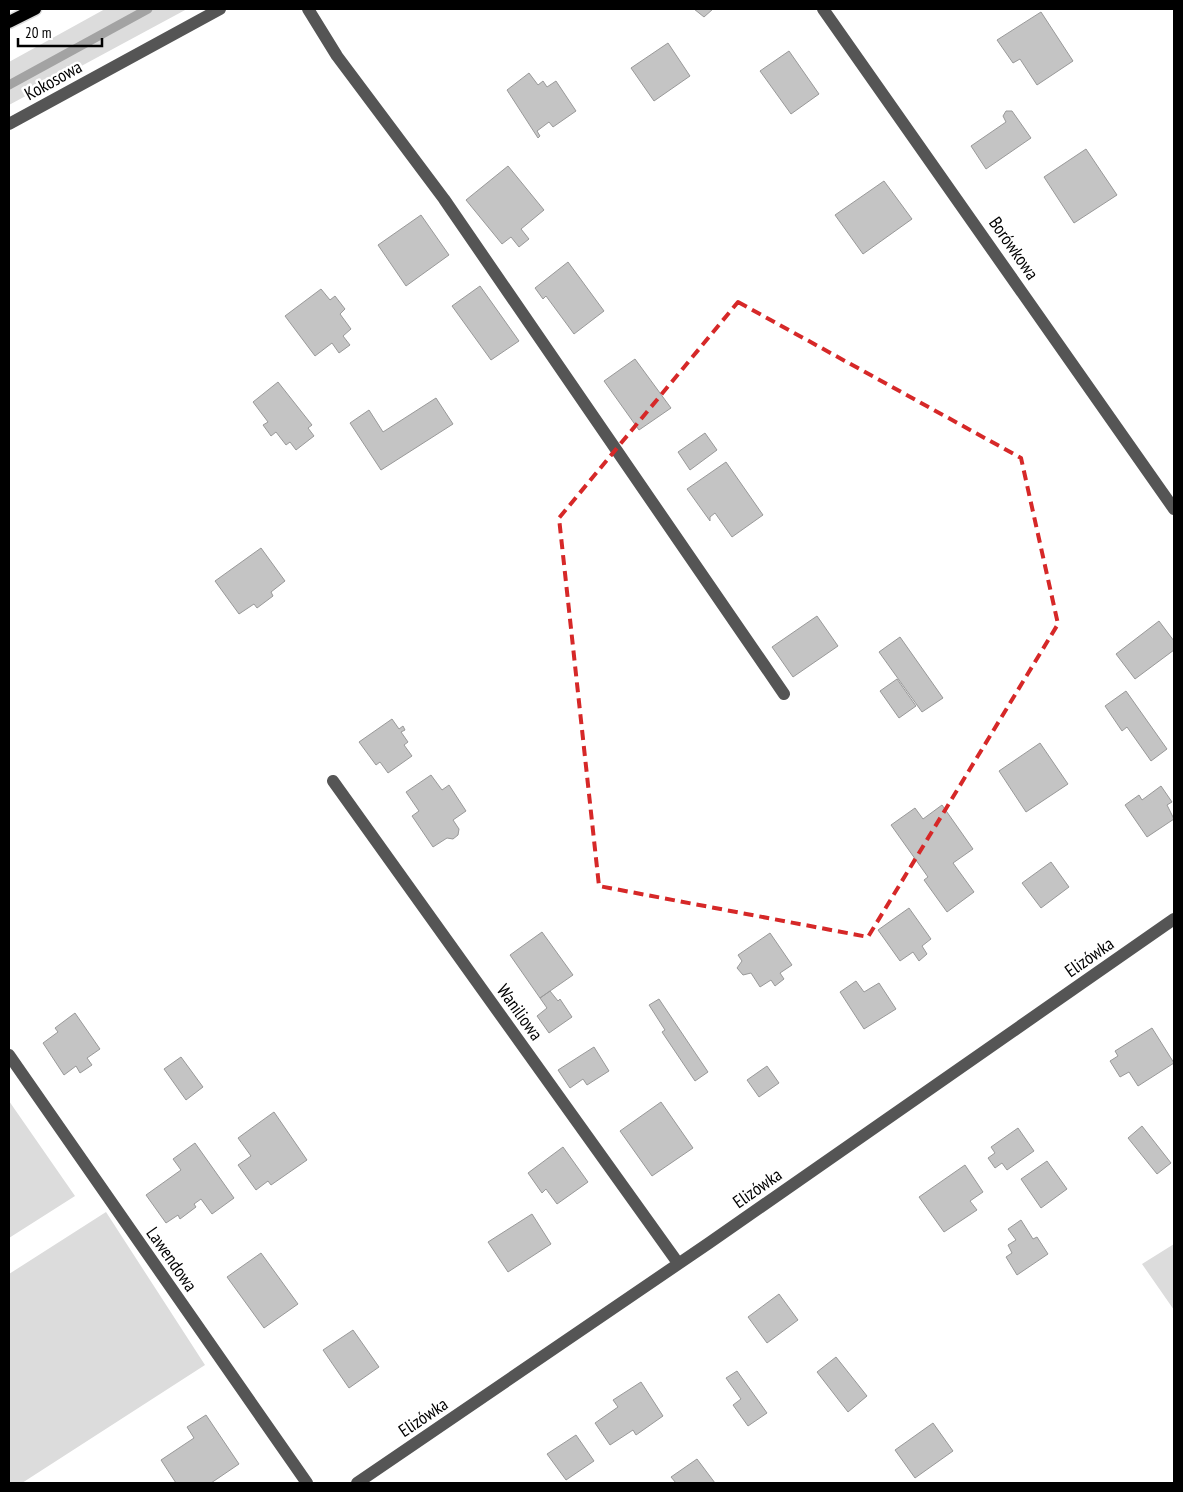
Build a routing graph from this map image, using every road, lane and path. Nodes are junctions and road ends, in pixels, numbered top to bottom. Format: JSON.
{"nodes":[{"id":1,"x":35,"y":9,"type":"edge"},
{"id":2,"x":220,"y":9,"type":"edge"},
{"id":3,"x":308,"y":9,"type":"edge"},
{"id":4,"x":823,"y":9,"type":"edge"},
{"id":5,"x":9,"y":22,"type":"edge"},
{"id":6,"x":9,"y":124,"type":"edge"},
{"id":7,"x":1174,"y":509,"type":"edge"},
{"id":8,"x":784,"y":694,"type":"dead end"},
{"id":9,"x":333,"y":782,"type":"dead end"},
{"id":10,"x":1174,"y":919,"type":"edge"},
{"id":11,"x":9,"y":1055,"type":"edge"},
{"id":12,"x":678,"y":1264,"type":"junction"},
{"id":13,"x":307,"y":1483,"type":"edge"},
{"id":14,"x":357,"y":1483,"type":"edge"}],
"edges":[{"from":1,"to":5,"type":"main road"},
{"from":2,"to":6,"type":"street","name":"Kokosowa"},
{"from":3,"to":8,"type":"street"},
{"from":4,"to":7,"type":"street","name":"Borówkowa"},
{"from":9,"to":12,"type":"street","name":"Waniliowa"},
{"from":10,"to":12,"type":"street","name":"Elizówka"},
{"from":11,"to":13,"type":"street","name":"Lawendowa"},
{"from":12,"to":14,"type":"street","name":"Elizówka"}]}
